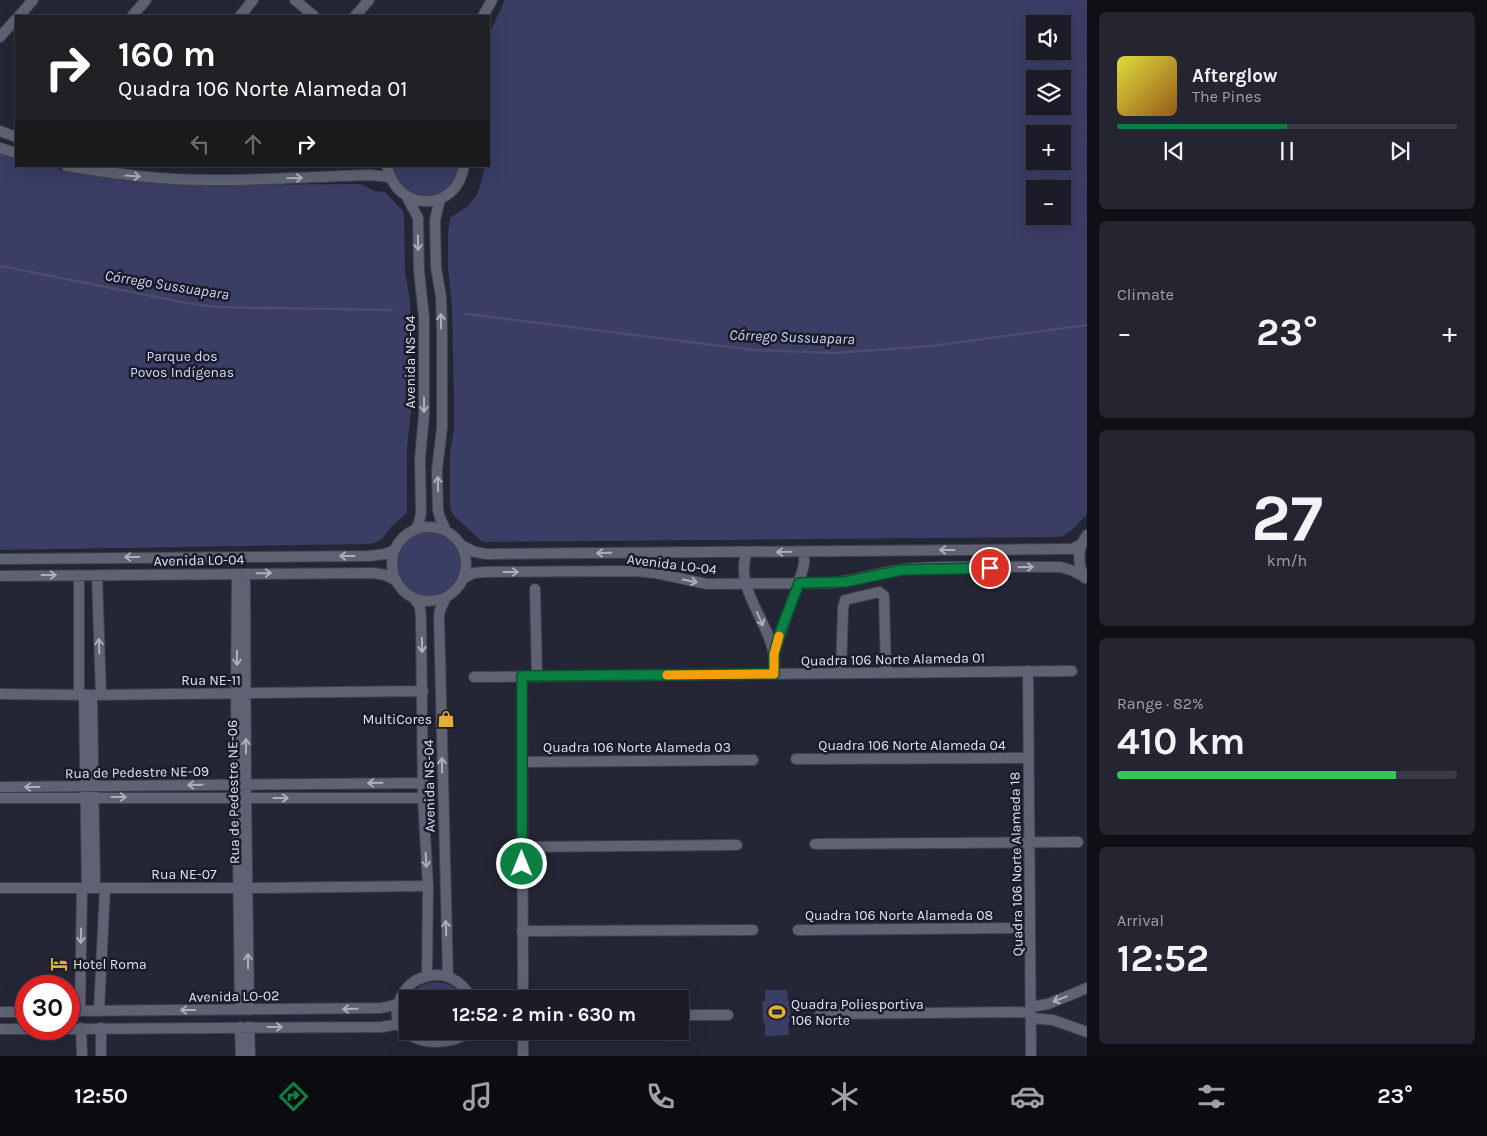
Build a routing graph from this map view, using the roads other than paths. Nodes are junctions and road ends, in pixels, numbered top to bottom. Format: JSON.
{"nodes":[{"id":1,"x":33,"y":0,"type":"edge"},
{"id":2,"x":146,"y":0,"type":"edge"},
{"id":3,"x":253,"y":0,"type":"edge"},
{"id":4,"x":294,"y":0,"type":"edge"},
{"id":5,"x":369,"y":0,"type":"edge"},
{"id":6,"x":492,"y":0,"type":"edge"},
{"id":7,"x":20,"y":15,"type":"edge"},
{"id":8,"x":133,"y":15,"type":"edge"},
{"id":9,"x":241,"y":15,"type":"edge"},
{"id":10,"x":313,"y":15,"type":"edge"},
{"id":11,"x":356,"y":15,"type":"edge"},
{"id":12,"x":484,"y":15,"type":"edge"},
{"id":13,"x":15,"y":20,"type":"edge"},
{"id":14,"x":0,"y":37,"type":"edge"},
{"id":15,"x":0,"y":131,"type":"edge"},
{"id":16,"x":15,"y":137,"type":"edge"},
{"id":17,"x":0,"y":148,"type":"edge"},
{"id":18,"x":15,"y":153,"type":"edge"},
{"id":19,"x":73,"y":167,"type":"edge"},
{"id":20,"x":387,"y":167,"type":"edge"},
{"id":21,"x":464,"y":167,"type":"edge"},
{"id":22,"x":390,"y":177,"type":"junction"},
{"id":23,"x":407,"y":197,"type":"junction"},
{"id":24,"x":440,"y":199,"type":"junction"},
{"id":25,"x":416,"y":530,"type":"junction"},
{"id":26,"x":446,"y":531,"type":"junction"},
{"id":27,"x":1084,"y":539,"type":"edge"},
{"id":28,"x":461,"y":545,"type":"junction"},
{"id":29,"x":395,"y":550,"type":"junction"},
{"id":30,"x":747,"y":552,"type":"junction"},
{"id":31,"x":802,"y":552,"type":"junction"},
{"id":32,"x":0,"y":558,"type":"edge"},
{"id":33,"x":241,"y":574,"type":"junction"},
{"id":34,"x":79,"y":575,"type":"junction"},
{"id":35,"x":97,"y":575,"type":"junction"},
{"id":36,"x":0,"y":576,"type":"edge"},
{"id":37,"x":464,"y":578,"type":"junction"},
{"id":38,"x":1086,"y":579,"type":"edge"},
{"id":39,"x":396,"y":581,"type":"junction"},
{"id":40,"x":799,"y":583,"type":"junction"},
{"id":41,"x":745,"y":584,"type":"junction"},
{"id":42,"x":535,"y":589,"type":"dead end"},
{"id":43,"x":446,"y":597,"type":"junction"},
{"id":44,"x":414,"y":598,"type":"junction"},
{"id":45,"x":774,"y":654,"type":"junction"},
{"id":46,"x":1072,"y":671,"type":"dead end"},
{"id":47,"x":1028,"y":672,"type":"junction"},
{"id":48,"x":841,"y":673,"type":"junction"},
{"id":49,"x":886,"y":673,"type":"junction"},
{"id":50,"x":774,"y":674,"type":"junction"},
{"id":51,"x":522,"y":676,"type":"junction"},
{"id":52,"x":537,"y":676,"type":"junction"},
{"id":53,"x":474,"y":677,"type":"dead end"},
{"id":54,"x":423,"y":691,"type":"junction"},
{"id":55,"x":0,"y":694,"type":"edge"},
{"id":56,"x":241,"y":694,"type":"junction"},
{"id":57,"x":89,"y":695,"type":"junction"},
{"id":58,"x":1029,"y":758,"type":"junction"},
{"id":59,"x":796,"y":759,"type":"dead end"},
{"id":60,"x":753,"y":760,"type":"dead end"},
{"id":61,"x":522,"y":762,"type":"junction"},
{"id":62,"x":424,"y":782,"type":"junction"},
{"id":63,"x":242,"y":784,"type":"junction"},
{"id":64,"x":89,"y":786,"type":"junction"},
{"id":65,"x":0,"y":787,"type":"edge"},
{"id":66,"x":0,"y":798,"type":"edge"},
{"id":67,"x":89,"y":798,"type":"junction"},
{"id":68,"x":242,"y":798,"type":"junction"},
{"id":69,"x":423,"y":798,"type":"junction"},
{"id":70,"x":1078,"y":842,"type":"dead end"},
{"id":71,"x":1029,"y":843,"type":"junction"},
{"id":72,"x":737,"y":844,"type":"dead end"},
{"id":73,"x":815,"y":844,"type":"dead end"},
{"id":74,"x":522,"y":847,"type":"junction"},
{"id":75,"x":428,"y":886,"type":"junction"},
{"id":76,"x":0,"y":888,"type":"edge"},
{"id":77,"x":92,"y":888,"type":"junction"},
{"id":78,"x":243,"y":888,"type":"junction"},
{"id":79,"x":1030,"y":928,"type":"junction"},
{"id":80,"x":754,"y":930,"type":"dead end"},
{"id":81,"x":798,"y":930,"type":"dead end"},
{"id":82,"x":522,"y":931,"type":"junction"},
{"id":83,"x":427,"y":976,"type":"junction"},
{"id":84,"x":448,"y":977,"type":"junction"},
{"id":85,"x":1087,"y":988,"type":"edge"},
{"id":86,"x":465,"y":990,"type":"edge"},
{"id":87,"x":523,"y":990,"type":"edge"},
{"id":88,"x":398,"y":1004,"type":"junction"},
{"id":89,"x":244,"y":1010,"type":"junction"},
{"id":90,"x":80,"y":1011,"type":"joint"},
{"id":91,"x":98,"y":1011,"type":"junction"},
{"id":92,"x":0,"y":1012,"type":"edge"},
{"id":93,"x":15,"y":1012,"type":"edge"},
{"id":94,"x":1031,"y":1012,"type":"junction"},
{"id":95,"x":820,"y":1014,"type":"dead end"},
{"id":96,"x":689,"y":1015,"type":"edge"},
{"id":97,"x":728,"y":1015,"type":"dead end"},
{"id":98,"x":398,"y":1024,"type":"joint"},
{"id":99,"x":244,"y":1027,"type":"junction"},
{"id":100,"x":81,"y":1028,"type":"joint"},
{"id":101,"x":101,"y":1028,"type":"junction"},
{"id":102,"x":0,"y":1029,"type":"edge"},
{"id":103,"x":15,"y":1029,"type":"edge"},
{"id":104,"x":1087,"y":1032,"type":"edge"},
{"id":105,"x":407,"y":1040,"type":"edge"},
{"id":106,"x":465,"y":1040,"type":"edge"},
{"id":107,"x":523,"y":1040,"type":"edge"},
{"id":108,"x":82,"y":1056,"type":"edge"},
{"id":109,"x":101,"y":1056,"type":"edge"},
{"id":110,"x":241,"y":1056,"type":"edge"},
{"id":111,"x":250,"y":1056,"type":"edge"},
{"id":112,"x":523,"y":1056,"type":"edge"},
{"id":113,"x":1031,"y":1056,"type":"edge"}],
"edges":[{"from":1,"to":7,"type":"street"},
{"from":2,"to":8,"type":"street"},
{"from":3,"to":9,"type":"street"},
{"from":4,"to":10,"type":"street"},
{"from":5,"to":11,"type":"street"},
{"from":6,"to":12,"type":"street"},
{"from":13,"to":14,"type":"street"},
{"from":15,"to":16,"type":"street"},
{"from":17,"to":18,"type":"street"},
{"from":19,"to":22,"type":"street","one_way":true},
{"from":20,"to":22,"type":"street"},
{"from":21,"to":24,"type":"street"},
{"from":22,"to":23,"type":"street","name":"Avenida NS-04"},
{"from":23,"to":24,"type":"street"},
{"from":23,"to":25,"type":"street","name":"Avenida NS-04","one_way":true},
{"from":26,"to":24,"type":"street","one_way":true},
{"from":25,"to":26,"type":"street"},
{"from":25,"to":29,"type":"street"},
{"from":26,"to":28,"type":"street"},
{"from":27,"to":31,"type":"street","name":"Avenida LO-04","one_way":true},
{"from":27,"to":38,"type":"street"},
{"from":30,"to":28,"type":"street","name":"Avenida LO-04","one_way":true},
{"from":28,"to":37,"type":"street"},
{"from":29,"to":32,"type":"street","name":"Avenida LO-04","one_way":true},
{"from":29,"to":39,"type":"street"},
{"from":31,"to":30,"type":"street","name":"Avenida LO-04","one_way":true},
{"from":30,"to":41,"type":"street"},
{"from":31,"to":40,"type":"street"},
{"from":33,"to":35,"type":"street","name":"Avenida LO-04"},
{"from":33,"to":39,"type":"street","name":"Avenida LO-04","one_way":true},
{"from":33,"to":56,"type":"street","name":"Rua de Pedestre NE-06"},
{"from":34,"to":35,"type":"street","name":"Avenida LO-04"},
{"from":36,"to":34,"type":"street","name":"Avenida LO-04","one_way":true},
{"from":34,"to":57,"type":"street"},
{"from":57,"to":35,"type":"street","one_way":true},
{"from":37,"to":41,"type":"street","name":"Avenida LO-04","one_way":true},
{"from":37,"to":43,"type":"street","name":"Avenida NS-04"},
{"from":40,"to":38,"type":"street","name":"Avenida LO-04","one_way":true},
{"from":39,"to":44,"type":"street","name":"Avenida NS-04"},
{"from":40,"to":41,"type":"street","name":"Avenida LO-04"},
{"from":40,"to":45,"type":"street"},
{"from":41,"to":45,"type":"street","one_way":true},
{"from":42,"to":52,"type":"street"},
{"from":43,"to":44,"type":"street"},
{"from":84,"to":43,"type":"street","name":"Avenida NS-04","one_way":true},
{"from":44,"to":54,"type":"street","name":"Avenida NS-04","one_way":true},
{"from":45,"to":50,"type":"street"},
{"from":46,"to":47,"type":"street","name":"Quadra 106 Norte Alameda 01"},
{"from":47,"to":49,"type":"street","name":"Quadra 106 Norte Alameda 01"},
{"from":47,"to":58,"type":"street","name":"Quadra 106 Norte Alameda 18"},
{"from":48,"to":49,"type":"street","name":"Quadra 106 Norte Alameda 01"},
{"from":48,"to":49,"type":"street"},
{"from":48,"to":50,"type":"street","name":"Quadra 106 Norte Alameda 01"},
{"from":50,"to":52,"type":"street","name":"Quadra 106 Norte Alameda 01"},
{"from":51,"to":52,"type":"street","name":"Quadra 106 Norte Alameda 01"},
{"from":51,"to":53,"type":"street","name":"Quadra 106 Norte Alameda 01"},
{"from":51,"to":61,"type":"street"},
{"from":54,"to":56,"type":"street","name":"Rua NE-11"},
{"from":54,"to":62,"type":"street","name":"Avenida NS-04"},
{"from":55,"to":57,"type":"street","name":"Rua NE-11"},
{"from":56,"to":57,"type":"street","name":"Rua NE-11"},
{"from":56,"to":63,"type":"street","name":"Rua de Pedestre NE-06"},
{"from":57,"to":64,"type":"street"},
{"from":58,"to":59,"type":"street","name":"Quadra 106 Norte Alameda 04"},
{"from":58,"to":71,"type":"street","name":"Quadra 106 Norte Alameda 18"},
{"from":60,"to":61,"type":"street","name":"Quadra 106 Norte Alameda 03"},
{"from":61,"to":74,"type":"street"},
{"from":62,"to":63,"type":"street","name":"Rua de Pedestre NE-09","one_way":true},
{"from":62,"to":69,"type":"street","name":"Avenida NS-04"},
{"from":63,"to":64,"type":"street","name":"Rua de Pedestre NE-09","one_way":true},
{"from":63,"to":68,"type":"street","name":"Rua de Pedestre NE-06"},
{"from":64,"to":65,"type":"street","name":"Rua de Pedestre NE-09","one_way":true},
{"from":64,"to":67,"type":"street"},
{"from":66,"to":67,"type":"street","name":"Rua de Pedestre NE-09"},
{"from":67,"to":68,"type":"street","name":"Rua de Pedestre NE-09","one_way":true},
{"from":67,"to":77,"type":"street"},
{"from":68,"to":69,"type":"street","name":"Rua de Pedestre NE-09","one_way":true},
{"from":68,"to":78,"type":"street","name":"Rua de Pedestre NE-06"},
{"from":69,"to":75,"type":"street","name":"Avenida NS-04","one_way":true},
{"from":70,"to":71,"type":"street"},
{"from":71,"to":73,"type":"street"},
{"from":71,"to":79,"type":"street","name":"Quadra 106 Norte Alameda 18"},
{"from":72,"to":74,"type":"street"},
{"from":74,"to":82,"type":"street"},
{"from":75,"to":78,"type":"street","name":"Rua NE-07"},
{"from":75,"to":83,"type":"street","name":"Avenida NS-04"},
{"from":76,"to":77,"type":"street","name":"Rua NE-07"},
{"from":77,"to":78,"type":"street","name":"Rua NE-07"},
{"from":77,"to":90,"type":"street","one_way":true},
{"from":77,"to":91,"type":"street"},
{"from":78,"to":89,"type":"street","name":"Rua de Pedestre NE-06"},
{"from":79,"to":81,"type":"street","name":"Quadra 106 Norte Alameda 08"},
{"from":79,"to":94,"type":"street","name":"Quadra 106 Norte Alameda 18"},
{"from":80,"to":82,"type":"street"},
{"from":82,"to":87,"type":"street"},
{"from":83,"to":84,"type":"street"},
{"from":83,"to":88,"type":"street"},
{"from":84,"to":86,"type":"street"},
{"from":85,"to":94,"type":"street","one_way":true},
{"from":88,"to":89,"type":"street","name":"Avenida LO-02","one_way":true},
{"from":88,"to":98,"type":"street"},
{"from":89,"to":91,"type":"street","name":"Avenida LO-02","one_way":true},
{"from":90,"to":91,"type":"street","name":"Avenida LO-02"},
{"from":92,"to":93,"type":"street"},
{"from":94,"to":95,"type":"street"},
{"from":94,"to":104,"type":"street"},
{"from":94,"to":113,"type":"street","name":"Quadra 106 Norte Alameda 18"},
{"from":96,"to":97,"type":"street"},
{"from":99,"to":98,"type":"street","one_way":true},
{"from":99,"to":101,"type":"street"},
{"from":99,"to":110,"type":"street"},
{"from":99,"to":111,"type":"street"},
{"from":100,"to":101,"type":"street"},
{"from":100,"to":108,"type":"street"},
{"from":101,"to":109,"type":"street"},
{"from":102,"to":103,"type":"street"},
{"from":105,"to":106,"type":"street"},
{"from":107,"to":112,"type":"street"}]}
